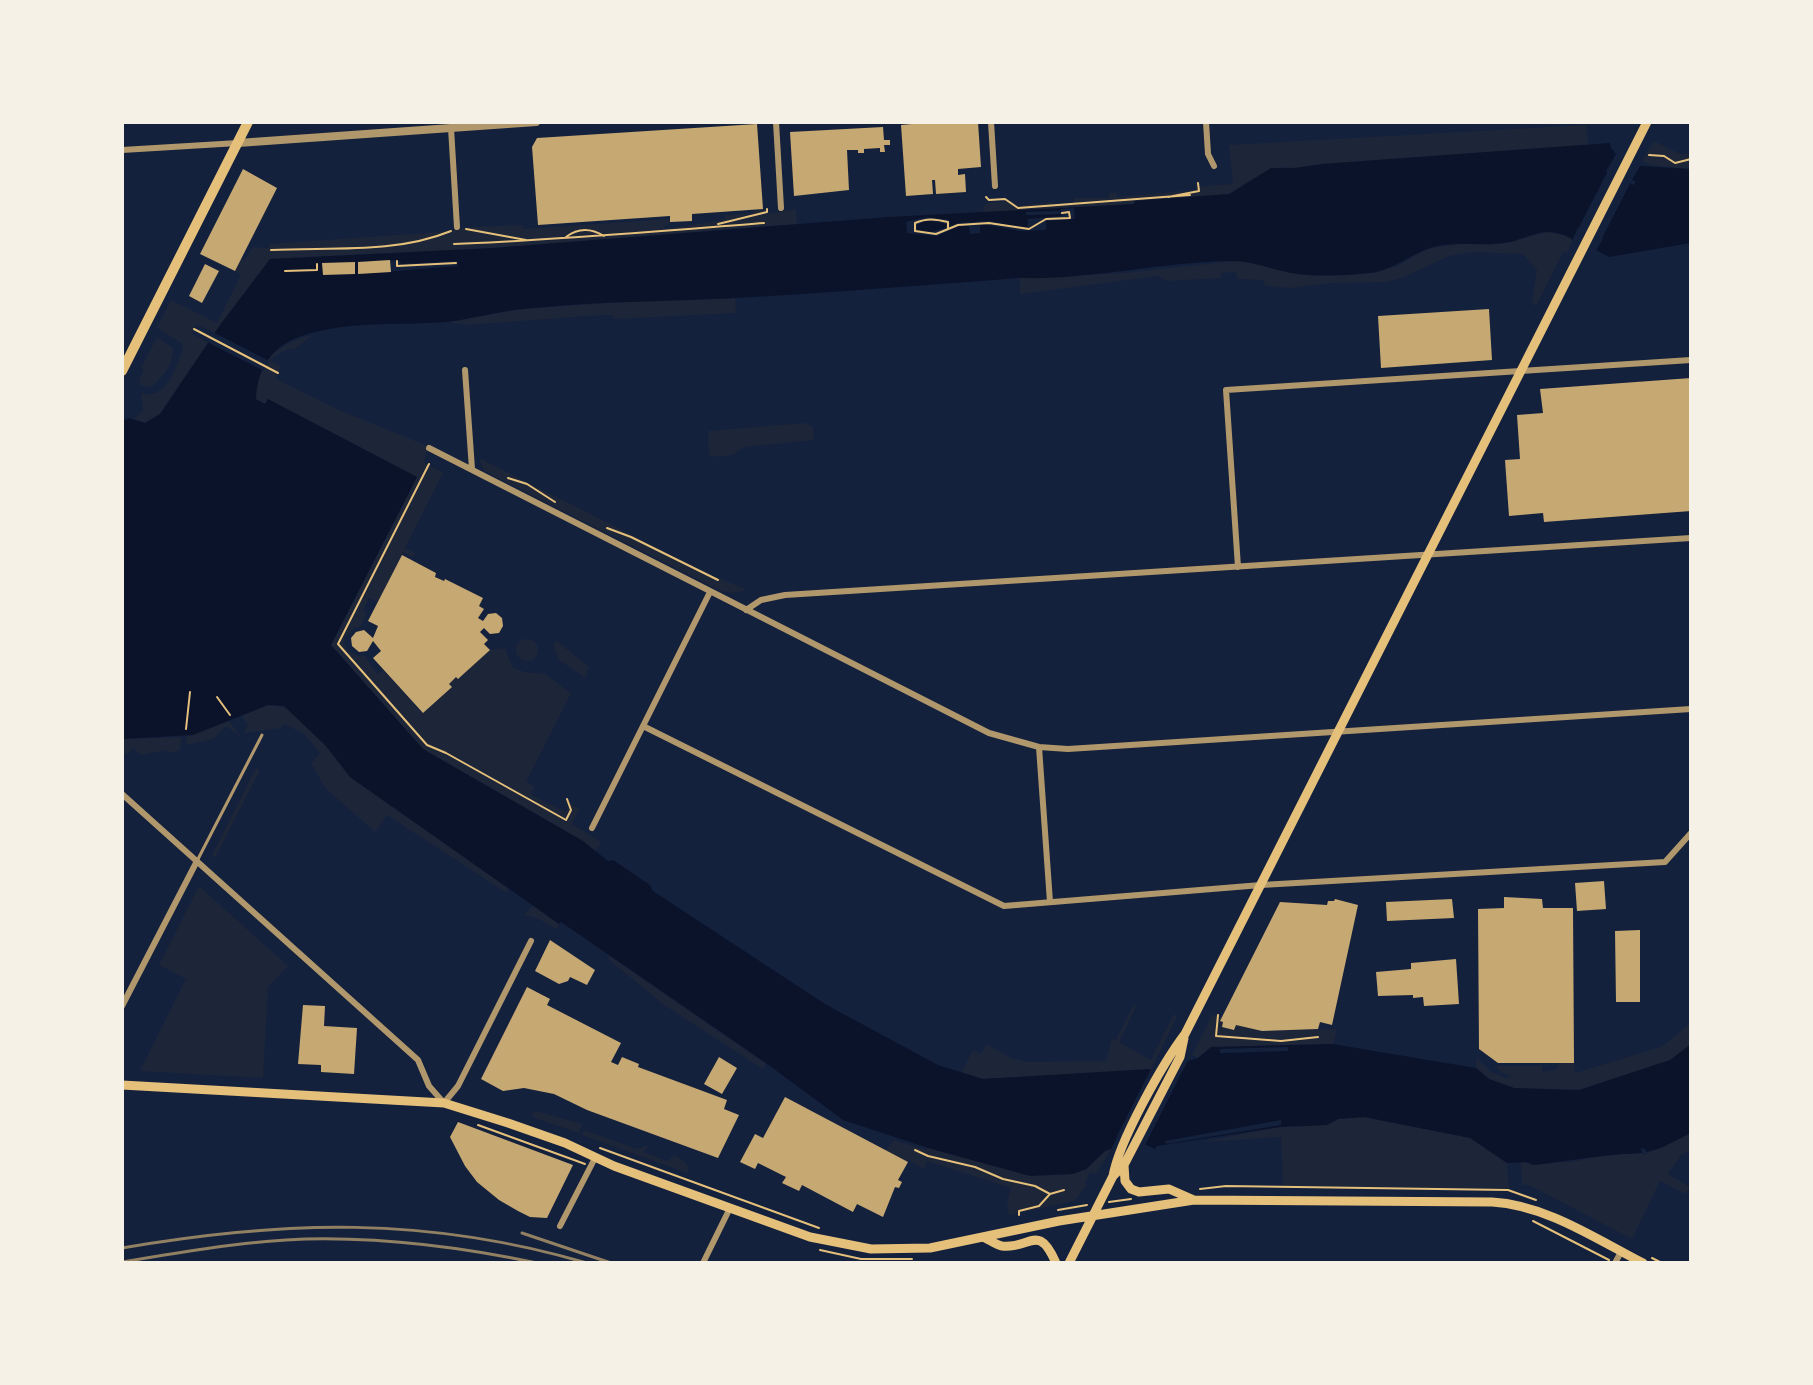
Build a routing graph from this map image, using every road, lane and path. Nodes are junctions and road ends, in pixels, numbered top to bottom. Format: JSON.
{"nodes":[{"id":1,"x":248,"y":122,"type":"edge"},
{"id":2,"x":536,"y":122,"type":"edge"},
{"id":3,"x":776,"y":122,"type":"edge"},
{"id":4,"x":991,"y":122,"type":"edge"},
{"id":5,"x":1206,"y":122,"type":"edge"},
{"id":6,"x":1647,"y":122,"type":"edge"},
{"id":7,"x":451,"y":124,"type":"edge"},
{"id":8,"x":238,"y":143,"type":"junction"},
{"id":9,"x":122,"y":150,"type":"edge"},
{"id":10,"x":1649,"y":155,"type":"dead end"},
{"id":11,"x":1691,"y":159,"type":"edge"},
{"id":12,"x":1214,"y":166,"type":"dead end"},
{"id":13,"x":1198,"y":183,"type":"dead end"},
{"id":14,"x":995,"y":186,"type":"dead end"},
{"id":15,"x":1190,"y":195,"type":"dead end"},
{"id":16,"x":986,"y":197,"type":"dead end"},
{"id":17,"x":1167,"y":197,"type":"junction"},
{"id":18,"x":781,"y":208,"type":"dead end"},
{"id":19,"x":767,"y":209,"type":"dead end"},
{"id":20,"x":1062,"y":213,"type":"dead end"},
{"id":21,"x":764,"y":223,"type":"dead end"},
{"id":22,"x":717,"y":224,"type":"junction"},
{"id":23,"x":974,"y":224,"type":"junction"},
{"id":24,"x":915,"y":227,"type":"junction"},
{"id":25,"x":908,"y":228,"type":"dead end"},
{"id":26,"x":458,"y":229,"type":"junction"},
{"id":27,"x":948,"y":229,"type":"junction"},
{"id":28,"x":975,"y":232,"type":"dead end"},
{"id":29,"x":605,"y":236,"type":"junction"},
{"id":30,"x":565,"y":238,"type":"junction"},
{"id":31,"x":529,"y":241,"type":"junction"},
{"id":32,"x":454,"y":244,"type":"dead end"},
{"id":33,"x":271,"y":250,"type":"dead end"},
{"id":34,"x":397,"y":261,"type":"dead end"},
{"id":35,"x":456,"y":263,"type":"dead end"},
{"id":36,"x":317,"y":264,"type":"dead end"},
{"id":37,"x":285,"y":271,"type":"dead end"},
{"id":38,"x":194,"y":329,"type":"dead end"},
{"id":39,"x":1691,"y":360,"type":"edge"},
{"id":40,"x":123,"y":369,"type":"edge"},
{"id":41,"x":465,"y":370,"type":"dead end"},
{"id":42,"x":1521,"y":371,"type":"junction"},
{"id":43,"x":278,"y":373,"type":"dead end"},
{"id":44,"x":429,"y":448,"type":"dead end"},
{"id":45,"x":429,"y":464,"type":"dead end"},
{"id":46,"x":472,"y":469,"type":"junction"},
{"id":47,"x":497,"y":475,"type":"dead end"},
{"id":48,"x":561,"y":506,"type":"dead end"},
{"id":49,"x":605,"y":527,"type":"dead end"},
{"id":50,"x":1691,"y":538,"type":"edge"},
{"id":51,"x":1428,"y":553,"type":"junction"},
{"id":52,"x":1238,"y":567,"type":"junction"},
{"id":53,"x":718,"y":580,"type":"dead end"},
{"id":54,"x":710,"y":592,"type":"junction"},
{"id":55,"x":746,"y":610,"type":"junction"},
{"id":56,"x":190,"y":692,"type":"dead end"},
{"id":57,"x":217,"y":697,"type":"dead end"},
{"id":58,"x":1691,"y":709,"type":"edge"},
{"id":59,"x":230,"y":715,"type":"dead end"},
{"id":60,"x":643,"y":726,"type":"junction"},
{"id":61,"x":186,"y":729,"type":"dead end"},
{"id":62,"x":1338,"y":732,"type":"junction"},
{"id":63,"x":262,"y":735,"type":"dead end"},
{"id":64,"x":1039,"y":747,"type":"junction"},
{"id":65,"x":122,"y":794,"type":"edge"},
{"id":66,"x":567,"y":799,"type":"dead end"},
{"id":67,"x":592,"y":828,"type":"dead end"},
{"id":68,"x":1691,"y":833,"type":"edge"},
{"id":69,"x":197,"y":861,"type":"junction"},
{"id":70,"x":1261,"y":885,"type":"junction"},
{"id":71,"x":1050,"y":902,"type":"junction"},
{"id":72,"x":531,"y":941,"type":"dead end"},
{"id":73,"x":125,"y":991,"type":"edge"},
{"id":74,"x":122,"y":1006,"type":"edge"},
{"id":75,"x":1218,"y":1015,"type":"dead end"},
{"id":76,"x":1318,"y":1037,"type":"dead end"},
{"id":77,"x":122,"y":1085,"type":"edge"},
{"id":78,"x":444,"y":1103,"type":"junction"},
{"id":79,"x":470,"y":1122,"type":"dead end"},
{"id":80,"x":1130,"y":1143,"type":"junction"},
{"id":81,"x":915,"y":1150,"type":"dead end"},
{"id":82,"x":595,"y":1158,"type":"junction"},
{"id":83,"x":580,"y":1162,"type":"dead end"},
{"id":84,"x":1124,"y":1165,"type":"junction"},
{"id":85,"x":1113,"y":1176,"type":"junction"},
{"id":86,"x":1332,"y":1188,"type":"dead end"},
{"id":87,"x":1064,"y":1190,"type":"dead end"},
{"id":88,"x":725,"y":1193,"type":"dead end"},
{"id":89,"x":1050,"y":1194,"type":"junction"},
{"id":90,"x":1196,"y":1195,"type":"junction"},
{"id":91,"x":730,"y":1208,"type":"junction"},
{"id":92,"x":1019,"y":1215,"type":"dead end"},
{"id":93,"x":1093,"y":1215,"type":"junction"},
{"id":94,"x":1528,"y":1219,"type":"dead end"},
{"id":95,"x":560,"y":1226,"type":"dead end"},
{"id":96,"x":819,"y":1228,"type":"dead end"},
{"id":97,"x":983,"y":1237,"type":"junction"},
{"id":98,"x":1621,"y":1252,"type":"junction"},
{"id":99,"x":841,"y":1255,"type":"dead end"},
{"id":100,"x":918,"y":1258,"type":"dead end"},
{"id":101,"x":1606,"y":1258,"type":"dead end"},
{"id":102,"x":703,"y":1263,"type":"edge"},
{"id":103,"x":1056,"y":1263,"type":"edge"},
{"id":104,"x":1069,"y":1263,"type":"edge"},
{"id":105,"x":1615,"y":1263,"type":"edge"},
{"id":106,"x":1643,"y":1263,"type":"edge"}],
"edges":[{"from":1,"to":8,"type":"main road"},
{"from":2,"to":7,"type":"street"},
{"from":3,"to":18,"type":"street"},
{"from":4,"to":14,"type":"street"},
{"from":5,"to":12,"type":"street"},
{"from":6,"to":42,"type":"main road"},
{"from":7,"to":8,"type":"street"},
{"from":7,"to":26,"type":"street"},
{"from":8,"to":9,"type":"street"},
{"from":8,"to":40,"type":"main road"},
{"from":10,"to":11,"type":"path"},
{"from":13,"to":17,"type":"path"},
{"from":15,"to":17,"type":"path"},
{"from":16,"to":17,"type":"path"},
{"from":19,"to":22,"type":"path"},
{"from":20,"to":23,"type":"path"},
{"from":21,"to":22,"type":"path"},
{"from":22,"to":29,"type":"path"},
{"from":23,"to":27,"type":"path"},
{"from":23,"to":28,"type":"path"},
{"from":24,"to":25,"type":"path"},
{"from":24,"to":27,"type":"path"},
{"from":24,"to":27,"type":"path"},
{"from":26,"to":31,"type":"path"},
{"from":26,"to":33,"type":"path"},
{"from":29,"to":30,"type":"path"},
{"from":29,"to":30,"type":"path"},
{"from":30,"to":31,"type":"path"},
{"from":31,"to":32,"type":"path"},
{"from":34,"to":35,"type":"path"},
{"from":36,"to":37,"type":"path"},
{"from":38,"to":43,"type":"path"},
{"from":39,"to":42,"type":"street"},
{"from":41,"to":46,"type":"street"},
{"from":42,"to":51,"type":"main road"},
{"from":42,"to":52,"type":"street"},
{"from":44,"to":46,"type":"street"},
{"from":45,"to":66,"type":"path"},
{"from":46,"to":54,"type":"street"},
{"from":47,"to":48,"type":"path"},
{"from":49,"to":53,"type":"path"},
{"from":50,"to":51,"type":"street"},
{"from":51,"to":52,"type":"street"},
{"from":51,"to":62,"type":"main road"},
{"from":52,"to":55,"type":"street"},
{"from":54,"to":55,"type":"street"},
{"from":54,"to":60,"type":"street"},
{"from":55,"to":64,"type":"street"},
{"from":56,"to":61,"type":"path"},
{"from":57,"to":59,"type":"path"},
{"from":58,"to":62,"type":"street"},
{"from":60,"to":67,"type":"street"},
{"from":60,"to":71,"type":"street"},
{"from":62,"to":64,"type":"street"},
{"from":62,"to":70,"type":"main road"},
{"from":63,"to":69,"type":"lane"},
{"from":64,"to":71,"type":"street"},
{"from":65,"to":69,"type":"street"},
{"from":68,"to":70,"type":"street"},
{"from":69,"to":73,"type":"street"},
{"from":69,"to":78,"type":"street"},
{"from":70,"to":71,"type":"street"},
{"from":70,"to":80,"type":"main road"},
{"from":72,"to":78,"type":"street"},
{"from":73,"to":74,"type":"street"},
{"from":75,"to":76,"type":"path"},
{"from":77,"to":78,"type":"main road"},
{"from":78,"to":82,"type":"main road"},
{"from":79,"to":83,"type":"path"},
{"from":80,"to":84,"type":"main road"},
{"from":80,"to":85,"type":"main road"},
{"from":81,"to":89,"type":"path"},
{"from":82,"to":91,"type":"main road"},
{"from":82,"to":95,"type":"street"},
{"from":84,"to":85,"type":"main road"},
{"from":84,"to":90,"type":"main road"},
{"from":85,"to":93,"type":"main road"},
{"from":86,"to":90,"type":"path"},
{"from":87,"to":89,"type":"path"},
{"from":88,"to":96,"type":"path"},
{"from":89,"to":92,"type":"path"},
{"from":90,"to":93,"type":"main road"},
{"from":90,"to":98,"type":"main road"},
{"from":91,"to":97,"type":"main road"},
{"from":91,"to":102,"type":"street"},
{"from":93,"to":97,"type":"main road"},
{"from":93,"to":104,"type":"main road"},
{"from":94,"to":101,"type":"path"},
{"from":97,"to":103,"type":"main road"},
{"from":98,"to":105,"type":"street"},
{"from":98,"to":106,"type":"main road"},
{"from":99,"to":100,"type":"path"}]}
